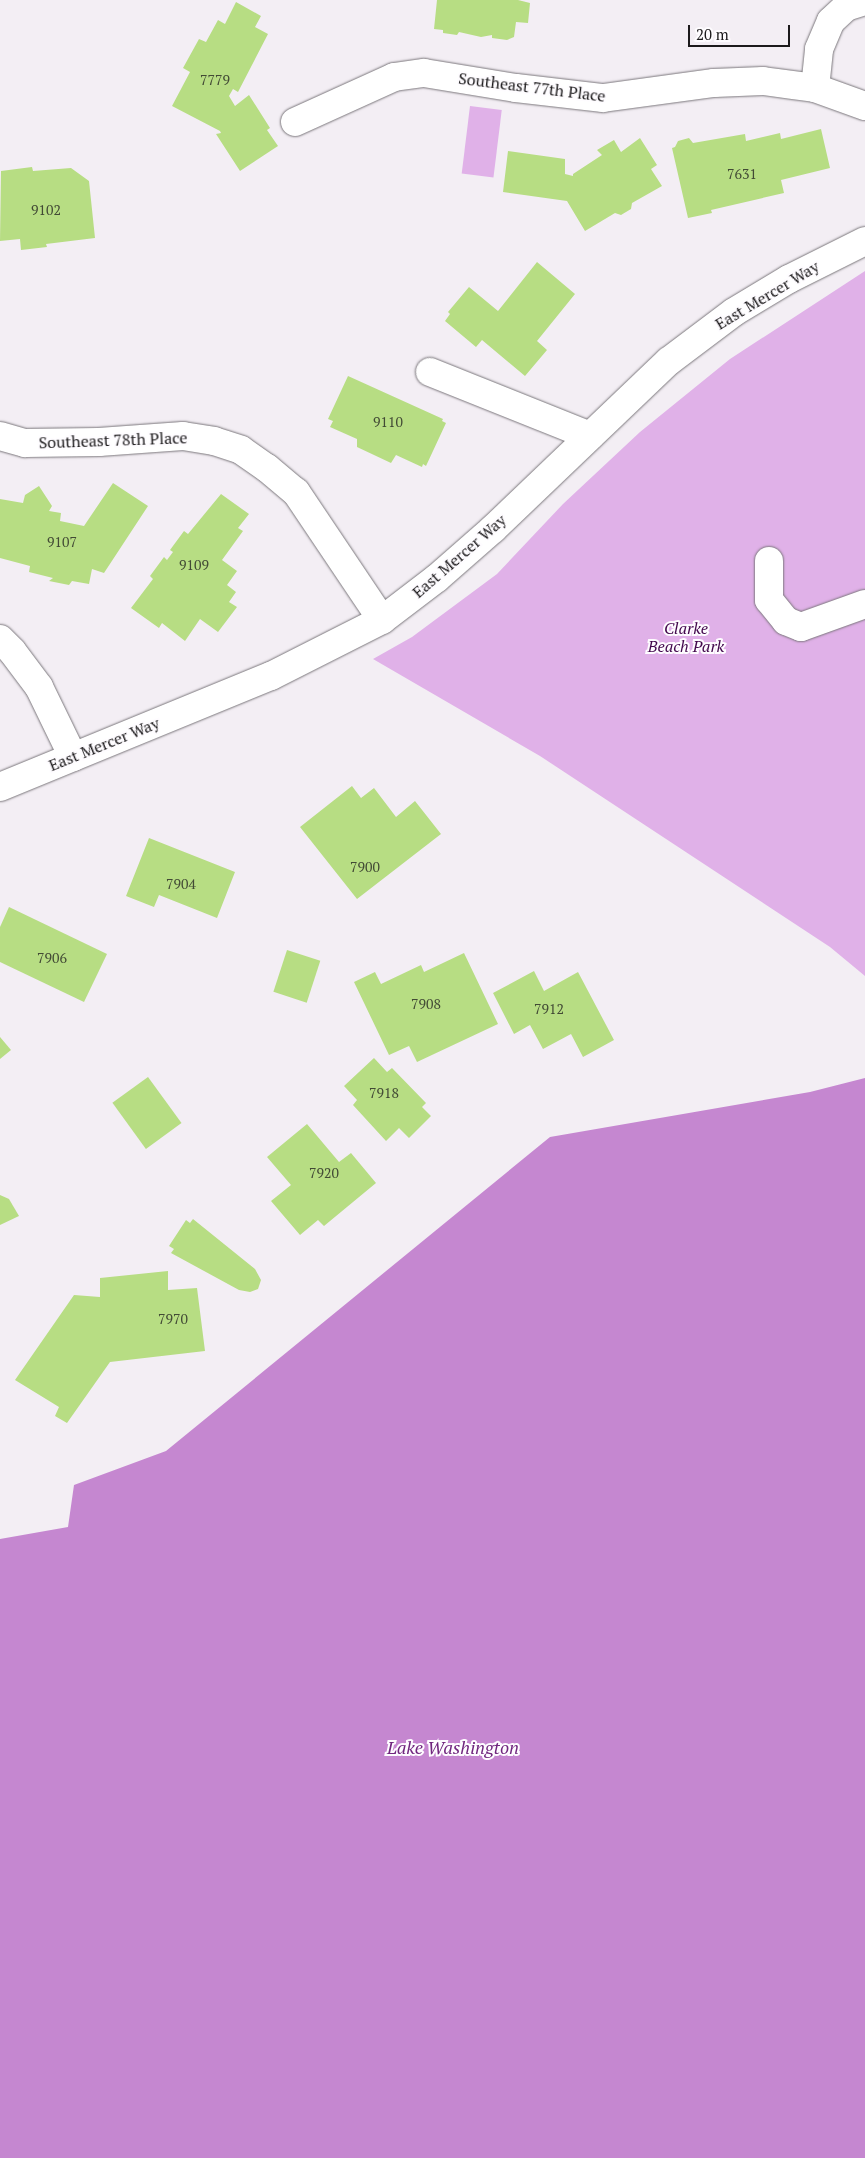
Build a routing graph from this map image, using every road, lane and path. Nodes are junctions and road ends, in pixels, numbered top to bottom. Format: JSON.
{"nodes":[{"id":1,"x":865,"y":1,"type":"edge"},
{"id":2,"x":815,"y":88,"type":"junction"},
{"id":3,"x":865,"y":106,"type":"edge"},
{"id":4,"x":295,"y":122,"type":"dead end"},
{"id":5,"x":865,"y":241,"type":"edge"},
{"id":6,"x":430,"y":372,"type":"dead end"},
{"id":7,"x":0,"y":436,"type":"edge"},
{"id":8,"x":590,"y":436,"type":"junction"},
{"id":9,"x":769,"y":561,"type":"dead end"},
{"id":10,"x":865,"y":604,"type":"edge"},
{"id":11,"x":382,"y":620,"type":"junction"},
{"id":12,"x":0,"y":639,"type":"edge"},
{"id":13,"x":73,"y":757,"type":"junction"},
{"id":14,"x":0,"y":787,"type":"edge"}],
"edges":[{"from":1,"to":2,"type":"street"},
{"from":2,"to":3,"type":"street","name":"Southeast 77th Place"},
{"from":2,"to":4,"type":"street","name":"Southeast 77th Place"},
{"from":5,"to":8,"type":"street","name":"East Mercer Way"},
{"from":6,"to":8,"type":"street"},
{"from":7,"to":11,"type":"street","name":"Southeast 78th Place"},
{"from":8,"to":11,"type":"street","name":"East Mercer Way"},
{"from":9,"to":10,"type":"street"},
{"from":11,"to":13,"type":"street","name":"East Mercer Way"},
{"from":12,"to":13,"type":"street"},
{"from":13,"to":14,"type":"street","name":"East Mercer Way"}]}
